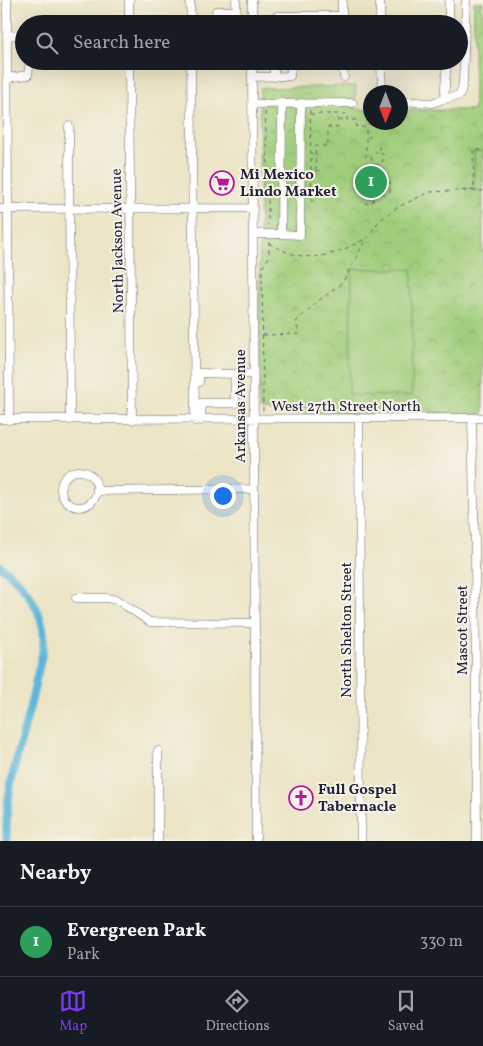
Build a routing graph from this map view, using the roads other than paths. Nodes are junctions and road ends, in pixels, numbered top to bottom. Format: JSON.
{"nodes":[{"id":1,"x":7,"y":0,"type":"edge"},
{"id":2,"x":129,"y":0,"type":"edge"},
{"id":3,"x":190,"y":0,"type":"edge"},
{"id":4,"x":236,"y":0,"type":"edge"},
{"id":5,"x":252,"y":0,"type":"edge"},
{"id":6,"x":342,"y":0,"type":"edge"},
{"id":7,"x":380,"y":0,"type":"edge"},
{"id":8,"x":450,"y":0,"type":"edge"},
{"id":9,"x":466,"y":0,"type":"edge"},
{"id":10,"x":216,"y":11,"type":"dead end"},
{"id":11,"x":236,"y":12,"type":"junction"},
{"id":12,"x":129,"y":15,"type":"edge"},
{"id":13,"x":190,"y":15,"type":"edge"},
{"id":14,"x":236,"y":15,"type":"edge"},
{"id":15,"x":252,"y":15,"type":"edge"},
{"id":16,"x":342,"y":15,"type":"edge"},
{"id":17,"x":380,"y":15,"type":"edge"},
{"id":18,"x":449,"y":15,"type":"edge"},
{"id":19,"x":465,"y":15,"type":"edge"},
{"id":20,"x":7,"y":35,"type":"junction"},
{"id":21,"x":15,"y":35,"type":"edge"},
{"id":22,"x":29,"y":70,"type":"edge"},
{"id":23,"x":129,"y":70,"type":"edge"},
{"id":24,"x":191,"y":70,"type":"edge"},
{"id":25,"x":252,"y":70,"type":"edge"},
{"id":26,"x":274,"y":70,"type":"edge"},
{"id":27,"x":292,"y":70,"type":"edge"},
{"id":28,"x":344,"y":70,"type":"edge"},
{"id":29,"x":381,"y":70,"type":"edge"},
{"id":30,"x":446,"y":70,"type":"edge"},
{"id":31,"x":463,"y":70,"type":"edge"},
{"id":32,"x":274,"y":77,"type":"junction"},
{"id":33,"x":344,"y":77,"type":"dead end"},
{"id":34,"x":7,"y":78,"type":"junction"},
{"id":35,"x":252,"y":78,"type":"junction"},
{"id":36,"x":382,"y":85,"type":"edge"},
{"id":37,"x":444,"y":99,"type":"junction"},
{"id":38,"x":408,"y":102,"type":"edge"},
{"id":39,"x":301,"y":103,"type":"junction"},
{"id":40,"x":353,"y":103,"type":"dead end"},
{"id":41,"x":252,"y":104,"type":"junction"},
{"id":42,"x":282,"y":104,"type":"junction"},
{"id":43,"x":69,"y":126,"type":"dead end"},
{"id":44,"x":194,"y":207,"type":"junction"},
{"id":45,"x":130,"y":208,"type":"junction"},
{"id":46,"x":253,"y":208,"type":"junction"},
{"id":47,"x":4,"y":209,"type":"edge"},
{"id":48,"x":69,"y":209,"type":"junction"},
{"id":49,"x":253,"y":234,"type":"junction"},
{"id":50,"x":281,"y":234,"type":"junction"},
{"id":51,"x":235,"y":374,"type":"junction"},
{"id":52,"x":253,"y":374,"type":"junction"},
{"id":53,"x":201,"y":403,"type":"junction"},
{"id":54,"x":472,"y":418,"type":"junction"},
{"id":55,"x":483,"y":418,"type":"edge"},
{"id":56,"x":359,"y":419,"type":"junction"},
{"id":57,"x":0,"y":420,"type":"edge"},
{"id":58,"x":9,"y":420,"type":"junction"},
{"id":59,"x":70,"y":420,"type":"junction"},
{"id":60,"x":132,"y":420,"type":"junction"},
{"id":61,"x":254,"y":420,"type":"junction"},
{"id":62,"x":198,"y":421,"type":"junction"},
{"id":63,"x":254,"y":489,"type":"junction"},
{"id":64,"x":97,"y":492,"type":"junction"},
{"id":65,"x":76,"y":598,"type":"dead end"},
{"id":66,"x":254,"y":623,"type":"junction"},
{"id":67,"x":158,"y":751,"type":"dead end"},
{"id":68,"x":158,"y":841,"type":"edge"},
{"id":69,"x":256,"y":841,"type":"edge"},
{"id":70,"x":361,"y":841,"type":"edge"},
{"id":71,"x":476,"y":841,"type":"edge"}],
"edges":[{"from":1,"to":20,"type":"street"},
{"from":2,"to":12,"type":"street"},
{"from":3,"to":13,"type":"street"},
{"from":4,"to":11,"type":"street"},
{"from":5,"to":15,"type":"street"},
{"from":6,"to":16,"type":"street"},
{"from":7,"to":17,"type":"street"},
{"from":8,"to":18,"type":"street"},
{"from":9,"to":19,"type":"street"},
{"from":10,"to":11,"type":"street"},
{"from":11,"to":14,"type":"street"},
{"from":20,"to":21,"type":"street"},
{"from":20,"to":34,"type":"street"},
{"from":22,"to":34,"type":"street"},
{"from":23,"to":45,"type":"street","name":"North Jackson Avenue"},
{"from":24,"to":44,"type":"street"},
{"from":25,"to":35,"type":"street","name":"Arkansas Avenue"},
{"from":26,"to":32,"type":"street"},
{"from":27,"to":32,"type":"street"},
{"from":28,"to":33,"type":"street"},
{"from":29,"to":36,"type":"street"},
{"from":30,"to":37,"type":"street"},
{"from":31,"to":37,"type":"street"},
{"from":32,"to":35,"type":"street"},
{"from":34,"to":47,"type":"street"},
{"from":35,"to":41,"type":"street","name":"Arkansas Avenue"},
{"from":37,"to":38,"type":"street"},
{"from":39,"to":40,"type":"street"},
{"from":39,"to":42,"type":"street"},
{"from":39,"to":50,"type":"street"},
{"from":41,"to":42,"type":"street"},
{"from":41,"to":46,"type":"street","name":"Arkansas Avenue"},
{"from":42,"to":50,"type":"street"},
{"from":43,"to":48,"type":"street"},
{"from":44,"to":45,"type":"street"},
{"from":44,"to":46,"type":"street"},
{"from":44,"to":62,"type":"street"},
{"from":45,"to":48,"type":"street"},
{"from":45,"to":60,"type":"street","name":"North Jackson Avenue"},
{"from":46,"to":49,"type":"street","name":"Arkansas Avenue"},
{"from":47,"to":48,"type":"street"},
{"from":47,"to":58,"type":"street"},
{"from":48,"to":59,"type":"street"},
{"from":49,"to":50,"type":"street"},
{"from":49,"to":52,"type":"street","name":"Arkansas Avenue"},
{"from":51,"to":52,"type":"street"},
{"from":51,"to":53,"type":"street"},
{"from":51,"to":53,"type":"street"},
{"from":52,"to":61,"type":"street","name":"Arkansas Avenue"},
{"from":53,"to":62,"type":"street"},
{"from":54,"to":55,"type":"street","name":"West 27th Street North"},
{"from":54,"to":56,"type":"street","name":"West 27th Street North"},
{"from":54,"to":71,"type":"street","name":"Mascot Street"},
{"from":56,"to":61,"type":"street","name":"West 27th Street North"},
{"from":56,"to":70,"type":"street","name":"North Shelton Street"},
{"from":57,"to":58,"type":"street","name":"West 27th Street North"},
{"from":58,"to":59,"type":"street","name":"West 27th Street North"},
{"from":59,"to":60,"type":"street","name":"West 27th Street North"},
{"from":60,"to":62,"type":"street","name":"West 27th Street North"},
{"from":61,"to":62,"type":"street","name":"West 27th Street North"},
{"from":61,"to":63,"type":"street","name":"Arkansas Avenue"},
{"from":63,"to":64,"type":"street"},
{"from":63,"to":66,"type":"street","name":"Arkansas Avenue"},
{"from":64,"to":64,"type":"street"},
{"from":65,"to":66,"type":"street"},
{"from":66,"to":69,"type":"street","name":"Arkansas Avenue"},
{"from":67,"to":68,"type":"street"}]}
